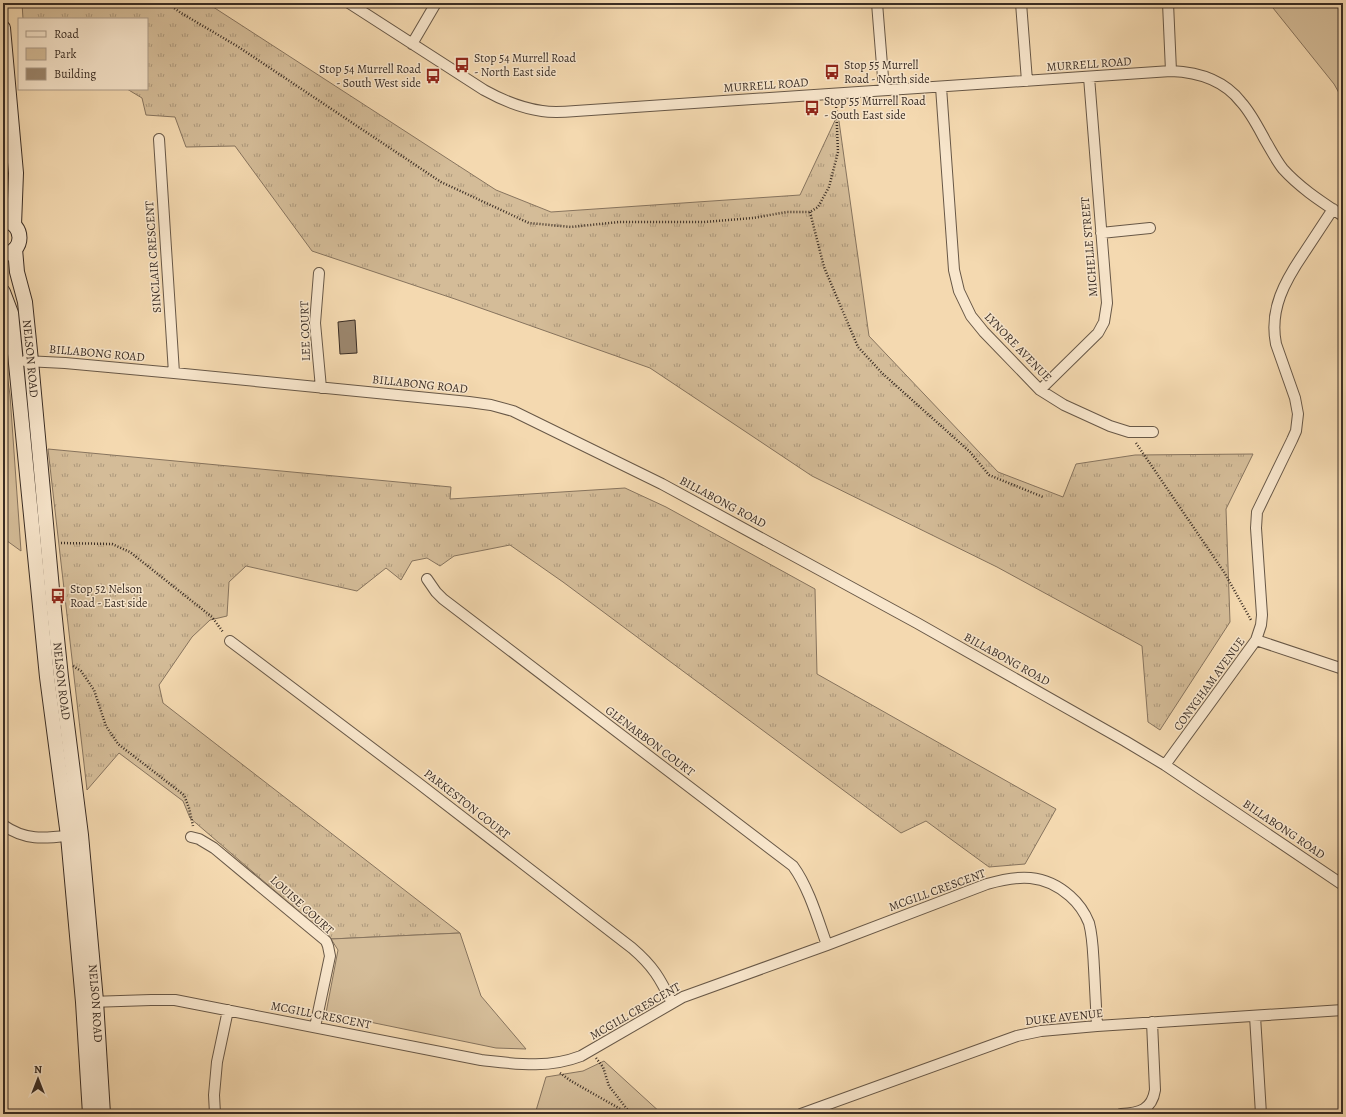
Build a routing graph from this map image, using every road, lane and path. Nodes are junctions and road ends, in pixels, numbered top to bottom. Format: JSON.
{"nodes":[{"id":1,"x":167,"y":3,"type":"edge"},
{"id":2,"x":349,"y":3,"type":"edge"},
{"id":3,"x":436,"y":3,"type":"edge"},
{"id":4,"x":877,"y":3,"type":"edge"},
{"id":5,"x":1021,"y":3,"type":"edge"},
{"id":6,"x":1168,"y":3,"type":"edge"},
{"id":7,"x":3,"y":28,"type":"edge"},
{"id":8,"x":412,"y":44,"type":"junction"},
{"id":9,"x":1171,"y":71,"type":"junction"},
{"id":10,"x":1089,"y":77,"type":"junction"},
{"id":11,"x":1027,"y":81,"type":"junction"},
{"id":12,"x":941,"y":87,"type":"junction"},
{"id":13,"x":884,"y":90,"type":"junction"},
{"id":14,"x":836,"y":93,"type":"junction"},
{"id":15,"x":160,"y":139,"type":"dead end"},
{"id":16,"x":1333,"y":209,"type":"junction"},
{"id":17,"x":810,"y":212,"type":"junction"},
{"id":18,"x":1343,"y":216,"type":"edge"},
{"id":19,"x":8,"y":222,"type":"edge"},
{"id":20,"x":1150,"y":228,"type":"dead end"},
{"id":21,"x":1101,"y":233,"type":"junction"},
{"id":22,"x":9,"y":252,"type":"edge"},
{"id":23,"x":319,"y":272,"type":"dead end"},
{"id":24,"x":3,"y":292,"type":"edge"},
{"id":25,"x":16,"y":361,"type":"junction"},
{"id":26,"x":31,"y":361,"type":"junction"},
{"id":27,"x":174,"y":373,"type":"junction"},
{"id":28,"x":321,"y":388,"type":"junction"},
{"id":29,"x":1040,"y":390,"type":"junction"},
{"id":30,"x":1129,"y":432,"type":"junction"},
{"id":31,"x":1153,"y":432,"type":"dead end"},
{"id":32,"x":3,"y":438,"type":"edge"},
{"id":33,"x":4,"y":445,"type":"edge"},
{"id":34,"x":8,"y":445,"type":"dead end"},
{"id":35,"x":3,"y":453,"type":"edge"},
{"id":36,"x":1044,"y":497,"type":"dead end"},
{"id":37,"x":57,"y":543,"type":"dead end"},
{"id":38,"x":428,"y":579,"type":"dead end"},
{"id":39,"x":1257,"y":637,"type":"junction"},
{"id":40,"x":230,"y":641,"type":"joint"},
{"id":41,"x":70,"y":664,"type":"dead end"},
{"id":42,"x":1343,"y":669,"type":"edge"},
{"id":43,"x":1165,"y":766,"type":"junction"},
{"id":44,"x":3,"y":825,"type":"edge"},
{"id":45,"x":193,"y":826,"type":"dead end"},
{"id":46,"x":75,"y":835,"type":"junction"},
{"id":47,"x":191,"y":837,"type":"dead end"},
{"id":48,"x":1343,"y":885,"type":"edge"},
{"id":49,"x":827,"y":945,"type":"junction"},
{"id":50,"x":89,"y":1002,"type":"junction"},
{"id":51,"x":672,"y":1003,"type":"junction"},
{"id":52,"x":228,"y":1010,"type":"junction"},
{"id":53,"x":1343,"y":1010,"type":"edge"},
{"id":54,"x":1256,"y":1016,"type":"junction"},
{"id":55,"x":1152,"y":1022,"type":"junction"},
{"id":56,"x":1097,"y":1026,"type":"junction"},
{"id":57,"x":315,"y":1027,"type":"junction"},
{"id":58,"x":591,"y":1052,"type":"junction"},
{"id":59,"x":548,"y":1065,"type":"junction"},
{"id":60,"x":90,"y":1114,"type":"edge"},
{"id":61,"x":103,"y":1114,"type":"edge"},
{"id":62,"x":215,"y":1114,"type":"edge"},
{"id":63,"x":630,"y":1114,"type":"edge"},
{"id":64,"x":801,"y":1114,"type":"edge"},
{"id":65,"x":1121,"y":1114,"type":"edge"},
{"id":66,"x":1262,"y":1114,"type":"edge"}],
"edges":[{"from":1,"to":17,"type":"path"},
{"from":2,"to":8,"type":"street","name":"MURRELL ROAD"},
{"from":3,"to":8,"type":"street"},
{"from":4,"to":13,"type":"street"},
{"from":5,"to":11,"type":"street"},
{"from":6,"to":9,"type":"street"},
{"from":7,"to":19,"type":"main road"},
{"from":8,"to":14,"type":"street","name":"MURRELL ROAD"},
{"from":9,"to":10,"type":"street","name":"MURRELL ROAD"},
{"from":9,"to":16,"type":"street","name":"MURRELL ROAD"},
{"from":10,"to":11,"type":"street","name":"MURRELL ROAD"},
{"from":10,"to":21,"type":"street","name":"MICHELLE STREET"},
{"from":11,"to":12,"type":"street","name":"MURRELL ROAD"},
{"from":12,"to":13,"type":"street","name":"MURRELL ROAD"},
{"from":12,"to":29,"type":"street","name":"LYNORE AVENUE"},
{"from":13,"to":14,"type":"street","name":"MURRELL ROAD"},
{"from":14,"to":17,"type":"path"},
{"from":15,"to":27,"type":"street","name":"SINCLAIR CRESCENT"},
{"from":16,"to":18,"type":"street","name":"MURRELL ROAD"},
{"from":16,"to":39,"type":"street","name":"CONYGHAM AVENUE"},
{"from":17,"to":36,"type":"path"},
{"from":19,"to":22,"type":"main road","name":"NELSON ROAD"},
{"from":20,"to":21,"type":"street"},
{"from":21,"to":29,"type":"street","name":"MICHELLE STREET"},
{"from":22,"to":26,"type":"main road","name":"NELSON ROAD"},
{"from":23,"to":28,"type":"street","name":"LEE COURT"},
{"from":24,"to":25,"type":"main road","name":"NELSON ROAD"},
{"from":25,"to":26,"type":"street","name":"BILLABONG ROAD"},
{"from":25,"to":46,"type":"main road","name":"NELSON ROAD"},
{"from":26,"to":27,"type":"street","name":"BILLABONG ROAD"},
{"from":26,"to":46,"type":"main road","name":"NELSON ROAD"},
{"from":27,"to":28,"type":"street","name":"BILLABONG ROAD"},
{"from":28,"to":43,"type":"street","name":"BILLABONG ROAD"},
{"from":29,"to":30,"type":"street","name":"LYNORE AVENUE"},
{"from":30,"to":31,"type":"street","name":"LYNORE AVENUE"},
{"from":30,"to":39,"type":"path"},
{"from":32,"to":33,"type":"path"},
{"from":33,"to":34,"type":"path"},
{"from":33,"to":35,"type":"path"},
{"from":37,"to":40,"type":"path"},
{"from":38,"to":49,"type":"street","name":"GLENARBON COURT"},
{"from":39,"to":42,"type":"street"},
{"from":39,"to":43,"type":"street","name":"CONYGHAM AVENUE"},
{"from":40,"to":51,"type":"street","name":"PARKESTON COURT"},
{"from":41,"to":45,"type":"path"},
{"from":43,"to":48,"type":"street","name":"BILLABONG ROAD"},
{"from":44,"to":46,"type":"street"},
{"from":46,"to":50,"type":"main road","name":"NELSON ROAD"},
{"from":47,"to":57,"type":"street","name":"LOUISE COURT"},
{"from":49,"to":51,"type":"street","name":"MCGILL CRESCENT"},
{"from":49,"to":56,"type":"street","name":"MCGILL CRESCENT"},
{"from":50,"to":52,"type":"street","name":"MCGILL CRESCENT"},
{"from":50,"to":60,"type":"main road","name":"NELSON ROAD"},
{"from":50,"to":61,"type":"main road","name":"NELSON ROAD"},
{"from":51,"to":58,"type":"street","name":"MCGILL CRESCENT"},
{"from":52,"to":57,"type":"street","name":"MCGILL CRESCENT"},
{"from":52,"to":62,"type":"street"},
{"from":53,"to":54,"type":"street","name":"DUKE AVENUE"},
{"from":54,"to":55,"type":"street","name":"DUKE AVENUE"},
{"from":54,"to":66,"type":"street"},
{"from":55,"to":56,"type":"street","name":"DUKE AVENUE"},
{"from":55,"to":65,"type":"street"},
{"from":56,"to":64,"type":"street","name":"DUKE AVENUE"},
{"from":57,"to":59,"type":"street","name":"MCGILL CRESCENT"},
{"from":58,"to":59,"type":"street","name":"MCGILL CRESCENT"},
{"from":58,"to":63,"type":"path"},
{"from":59,"to":63,"type":"path"}]}
